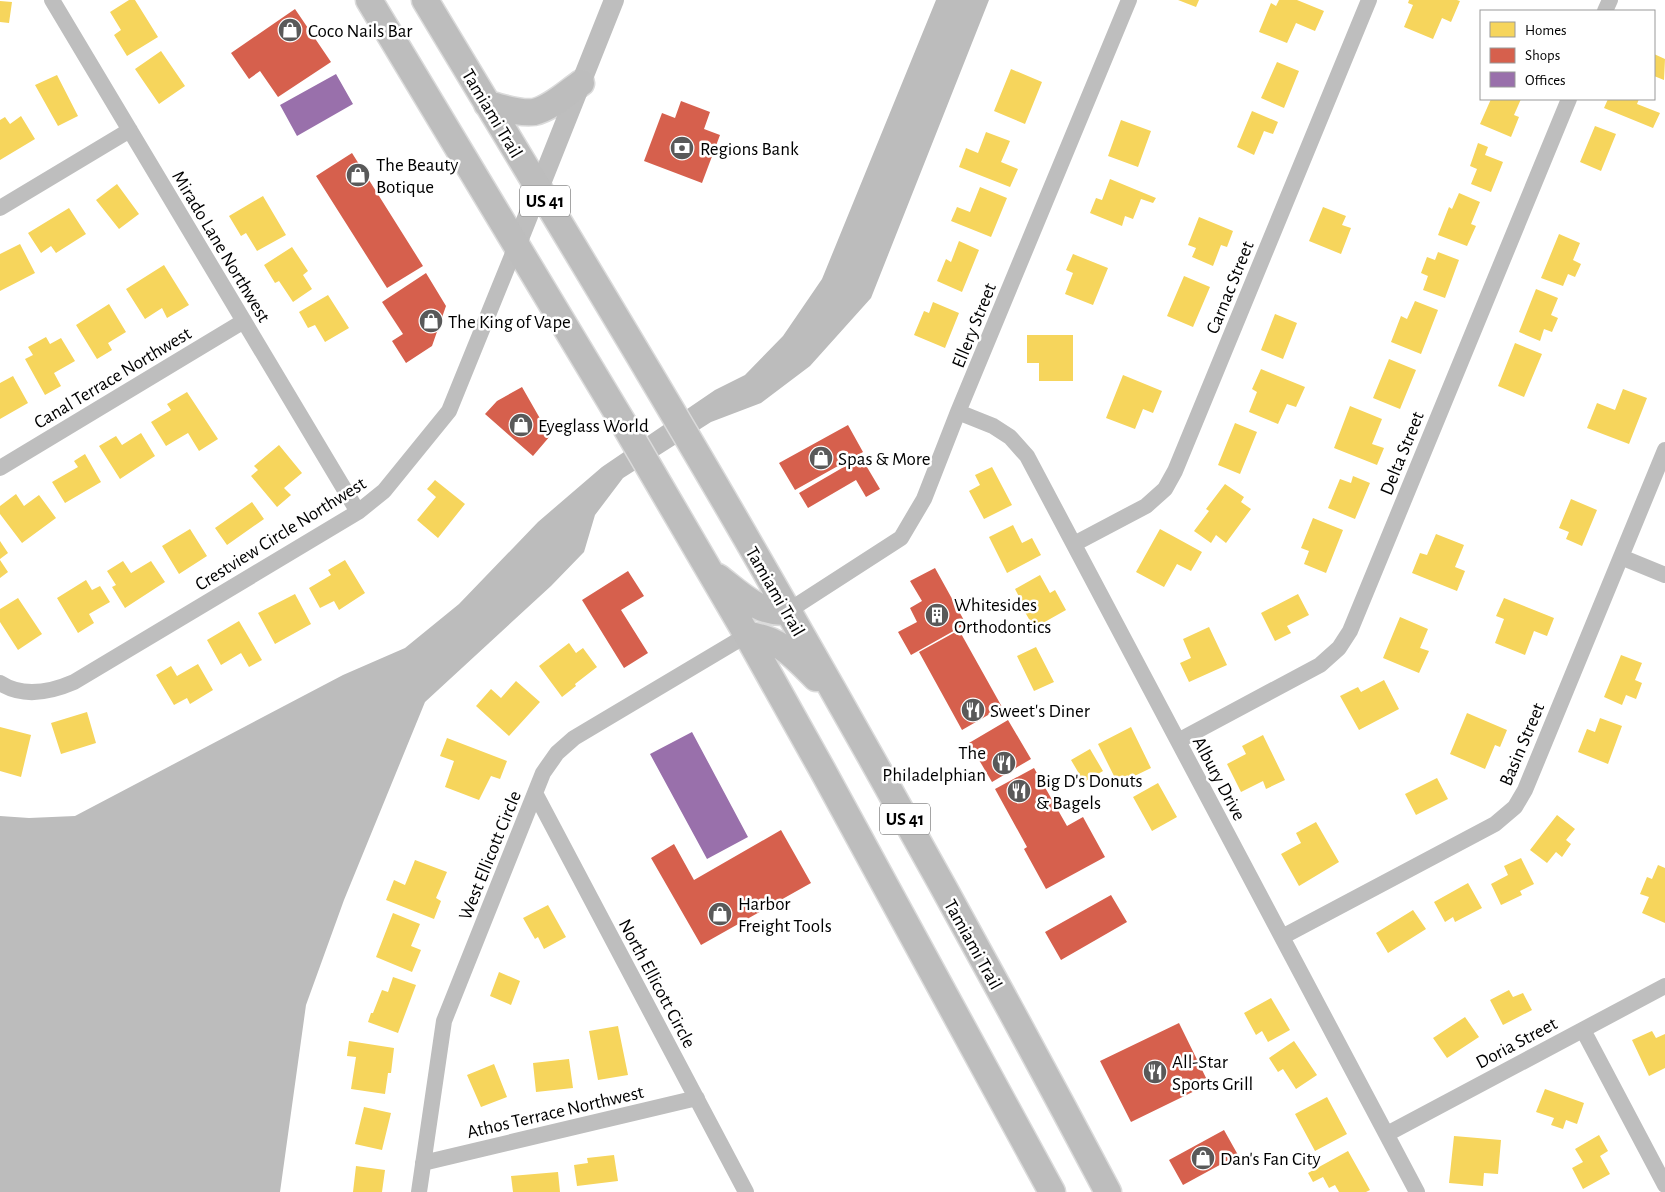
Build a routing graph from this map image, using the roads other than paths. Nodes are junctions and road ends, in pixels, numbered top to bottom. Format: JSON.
{"nodes":[{"id":1,"x":52,"y":0,"type":"edge"},
{"id":2,"x":369,"y":0,"type":"edge"},
{"id":3,"x":425,"y":0,"type":"edge"},
{"id":4,"x":614,"y":0,"type":"edge"},
{"id":5,"x":1129,"y":0,"type":"edge"},
{"id":6,"x":1369,"y":0,"type":"edge"},
{"id":7,"x":581,"y":83,"type":"junction"},
{"id":8,"x":1569,"y":100,"type":"edge"},
{"id":9,"x":487,"y":104,"type":"junction"},
{"id":10,"x":130,"y":130,"type":"junction"},
{"id":11,"x":538,"y":189,"type":"junction"},
{"id":12,"x":0,"y":208,"type":"edge"},
{"id":13,"x":516,"y":246,"type":"junction"},
{"id":14,"x":244,"y":321,"type":"junction"},
{"id":15,"x":958,"y":412,"type":"junction"},
{"id":16,"x":1665,"y":450,"type":"edge"},
{"id":17,"x":0,"y":468,"type":"edge"},
{"id":18,"x":358,"y":512,"type":"junction"},
{"id":19,"x":1074,"y":544,"type":"junction"},
{"id":20,"x":1621,"y":557,"type":"junction"},
{"id":21,"x":710,"y":571,"type":"junction"},
{"id":22,"x":1665,"y":575,"type":"edge"},
{"id":23,"x":788,"y":611,"type":"junction"},
{"id":24,"x":747,"y":635,"type":"junction"},
{"id":25,"x":0,"y":683,"type":"edge"},
{"id":26,"x":837,"y":698,"type":"junction"},
{"id":27,"x":1178,"y":741,"type":"junction"},
{"id":28,"x":535,"y":793,"type":"junction"},
{"id":29,"x":1282,"y":937,"type":"junction"},
{"id":30,"x":1665,"y":986,"type":"edge"},
{"id":31,"x":1583,"y":1030,"type":"junction"},
{"id":32,"x":696,"y":1098,"type":"junction"},
{"id":33,"x":1387,"y":1134,"type":"junction"},
{"id":34,"x":422,"y":1163,"type":"junction"},
{"id":35,"x":1665,"y":1185,"type":"edge"},
{"id":36,"x":418,"y":1192,"type":"edge"},
{"id":37,"x":746,"y":1192,"type":"edge"},
{"id":38,"x":1052,"y":1192,"type":"edge"},
{"id":39,"x":1108,"y":1192,"type":"edge"},
{"id":40,"x":1417,"y":1192,"type":"edge"}],
"edges":[{"from":1,"to":10,"type":"street","name":"Mirado Lane Northwest"},
{"from":2,"to":13,"type":"main road","number":"US 41"},
{"from":3,"to":9,"type":"main road","name":"Tamiami Trail","number":"US 41"},
{"from":4,"to":7,"type":"street"},
{"from":5,"to":15,"type":"street","name":"Ellery Street"},
{"from":6,"to":19,"type":"street","name":"Carnac Street"},
{"from":7,"to":9,"type":"main road"},
{"from":7,"to":11,"type":"street"},
{"from":8,"to":27,"type":"street","name":"Delta Street"},
{"from":9,"to":11,"type":"main road","name":"Tamiami Trail","number":"US 41"},
{"from":10,"to":12,"type":"street"},
{"from":10,"to":14,"type":"street","name":"Mirado Lane Northwest"},
{"from":11,"to":13,"type":"street"},
{"from":11,"to":23,"type":"main road","name":"Tamiami Trail","number":"US 41"},
{"from":13,"to":18,"type":"street","name":"Crestview Circle Northwest"},
{"from":13,"to":21,"type":"main road","number":"US 41"},
{"from":14,"to":17,"type":"street","name":"Canal Terrace Northwest"},
{"from":14,"to":18,"type":"street","name":"Mirado Lane Northwest"},
{"from":15,"to":19,"type":"street","name":"Albury Drive"},
{"from":15,"to":23,"type":"street","name":"Ellery Street"},
{"from":16,"to":20,"type":"street","name":"Basin Street"},
{"from":18,"to":25,"type":"street","name":"Crestview Circle Northwest"},
{"from":19,"to":27,"type":"street","name":"Albury Drive"},
{"from":20,"to":22,"type":"street"},
{"from":20,"to":29,"type":"street","name":"Basin Street"},
{"from":21,"to":23,"type":"main road"},
{"from":21,"to":24,"type":"main road","number":"US 41"},
{"from":23,"to":26,"type":"main road","name":"Tamiami Trail","number":"US 41"},
{"from":24,"to":26,"type":"main road"},
{"from":24,"to":28,"type":"street","name":"West Ellicott Circle"},
{"from":24,"to":38,"type":"main road","number":"US 41"},
{"from":26,"to":39,"type":"main road","name":"Tamiami Trail","number":"US 41"},
{"from":27,"to":29,"type":"street","name":"Albury Drive"},
{"from":28,"to":32,"type":"street","name":"North Ellicott Circle"},
{"from":28,"to":34,"type":"street","name":"West Ellicott Circle"},
{"from":29,"to":33,"type":"street","name":"Albury Drive"},
{"from":30,"to":31,"type":"street","name":"Doria Street"},
{"from":31,"to":33,"type":"street","name":"Doria Street"},
{"from":31,"to":35,"type":"street"},
{"from":32,"to":34,"type":"street","name":"Athos Terrace Northwest"},
{"from":32,"to":37,"type":"street","name":"North Ellicott Circle"},
{"from":33,"to":40,"type":"street","name":"Albury Drive"},
{"from":34,"to":36,"type":"street","name":"West Ellicott Circle"}]}
